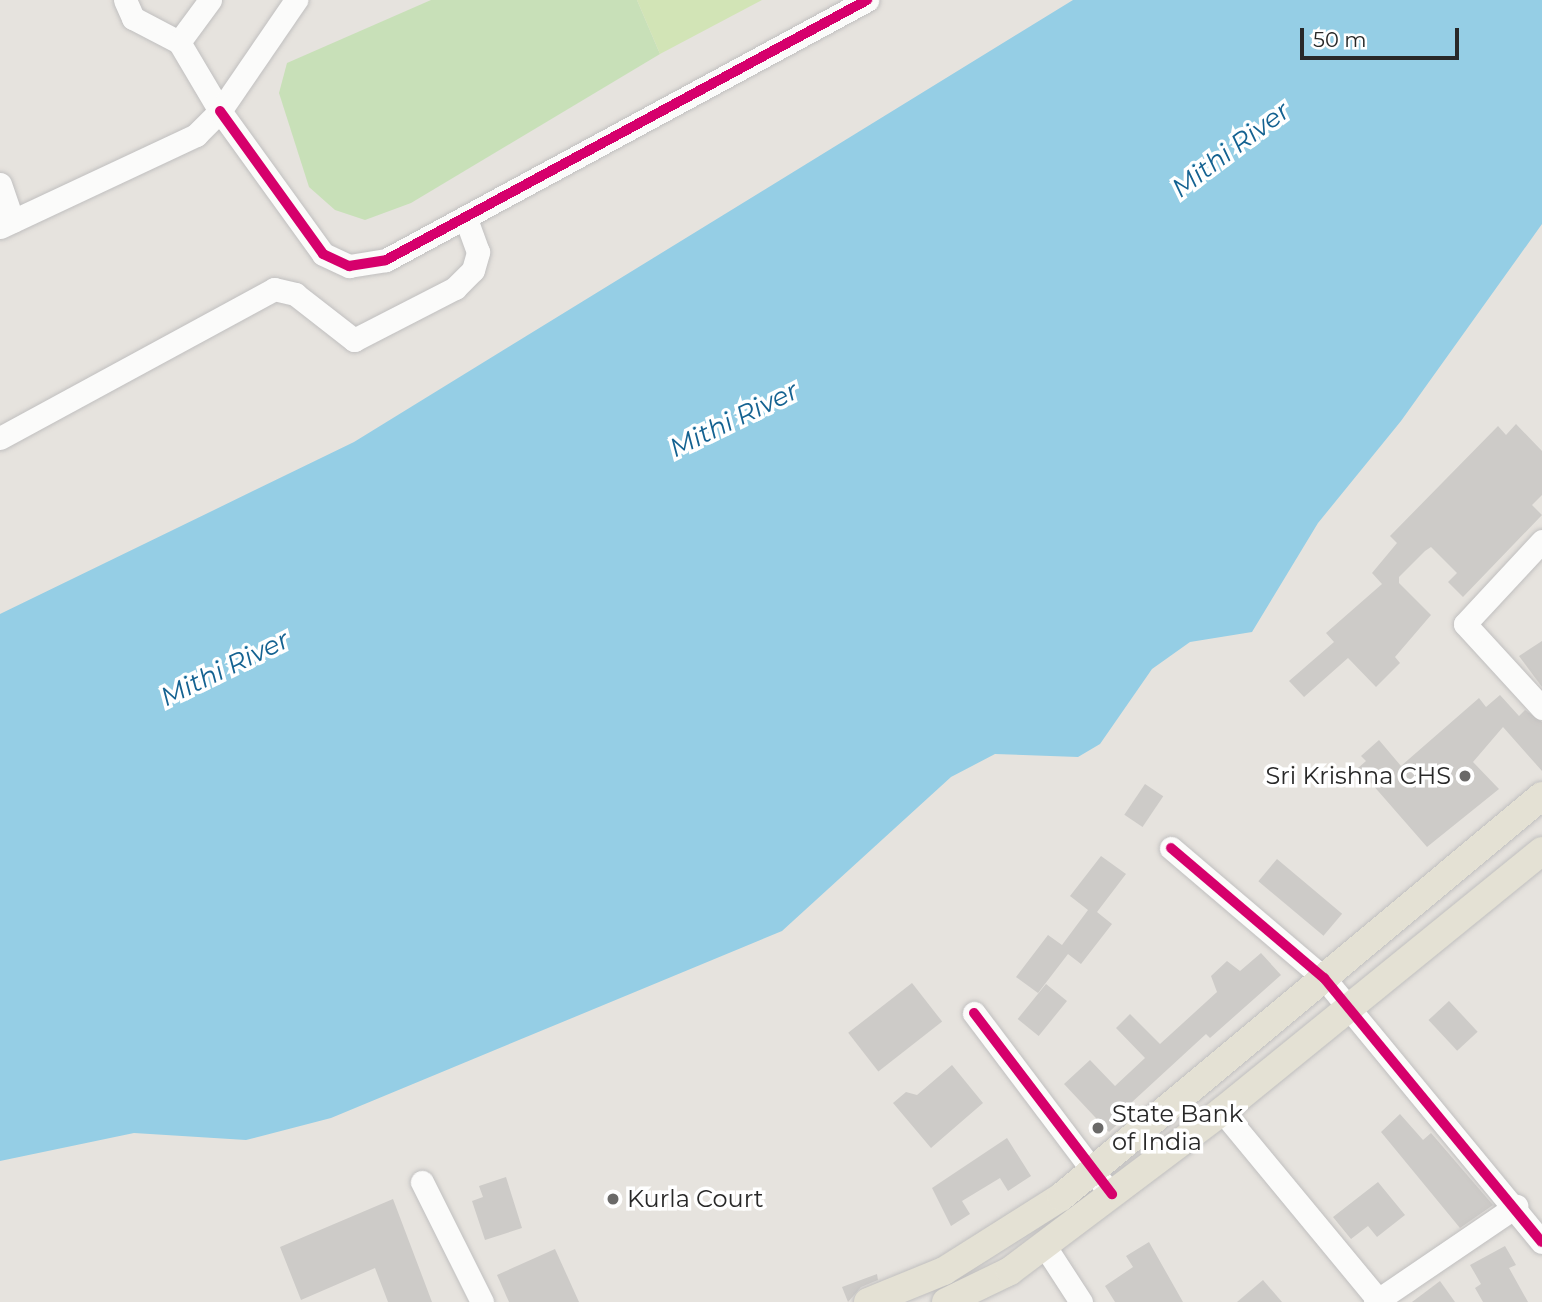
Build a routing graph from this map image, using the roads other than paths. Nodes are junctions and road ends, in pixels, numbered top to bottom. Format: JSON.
{"nodes":[{"id":1,"x":125,"y":0,"type":"edge"},
{"id":2,"x":210,"y":0,"type":"edge"},
{"id":3,"x":296,"y":0,"type":"edge"},
{"id":4,"x":867,"y":0,"type":"edge"},
{"id":5,"x":179,"y":42,"type":"junction"},
{"id":6,"x":220,"y":111,"type":"junction"},
{"id":7,"x":0,"y":184,"type":"edge"},
{"id":8,"x":465,"y":217,"type":"junction"},
{"id":9,"x":7,"y":224,"type":"edge"},
{"id":10,"x":0,"y":438,"type":"edge"},
{"id":11,"x":1542,"y":541,"type":"edge"},
{"id":12,"x":1542,"y":708,"type":"edge"},
{"id":13,"x":1542,"y":796,"type":"edge"},
{"id":14,"x":1171,"y":848,"type":"dead end"},
{"id":15,"x":1542,"y":851,"type":"edge"},
{"id":16,"x":1324,"y":978,"type":"junction"},
{"id":17,"x":1349,"y":1009,"type":"junction"},
{"id":18,"x":974,"y":1013,"type":"dead end"},
{"id":19,"x":1222,"y":1111,"type":"junction"},
{"id":20,"x":1093,"y":1171,"type":"junction"},
{"id":21,"x":422,"y":1182,"type":"dead end"},
{"id":22,"x":1112,"y":1194,"type":"junction"},
{"id":23,"x":1516,"y":1206,"type":"junction"},
{"id":24,"x":1542,"y":1242,"type":"edge"},
{"id":25,"x":1044,"y":1245,"type":"junction"},
{"id":26,"x":962,"y":1299,"type":"edge"},
{"id":27,"x":1378,"y":1301,"type":"edge"},
{"id":28,"x":482,"y":1302,"type":"edge"},
{"id":29,"x":868,"y":1302,"type":"edge"},
{"id":30,"x":1081,"y":1302,"type":"edge"}],
"edges":[{"from":1,"to":5,"type":"street"},
{"from":2,"to":5,"type":"street"},
{"from":3,"to":6,"type":"street"},
{"from":4,"to":8,"type":"street"},
{"from":5,"to":6,"type":"street"},
{"from":6,"to":8,"type":"street"},
{"from":6,"to":9,"type":"street"},
{"from":7,"to":9,"type":"street"},
{"from":8,"to":10,"type":"street"},
{"from":11,"to":12,"type":"street"},
{"from":13,"to":16,"type":"main road"},
{"from":14,"to":16,"type":"street"},
{"from":15,"to":17,"type":"main road"},
{"from":16,"to":17,"type":"street"},
{"from":16,"to":20,"type":"main road"},
{"from":17,"to":19,"type":"main road"},
{"from":17,"to":23,"type":"street"},
{"from":18,"to":20,"type":"street"},
{"from":19,"to":22,"type":"main road"},
{"from":19,"to":27,"type":"street"},
{"from":20,"to":22,"type":"street"},
{"from":20,"to":29,"type":"main road"},
{"from":21,"to":28,"type":"street"},
{"from":22,"to":25,"type":"main road"},
{"from":23,"to":24,"type":"street"},
{"from":23,"to":27,"type":"street"},
{"from":25,"to":26,"type":"main road"},
{"from":25,"to":30,"type":"street"}]}
